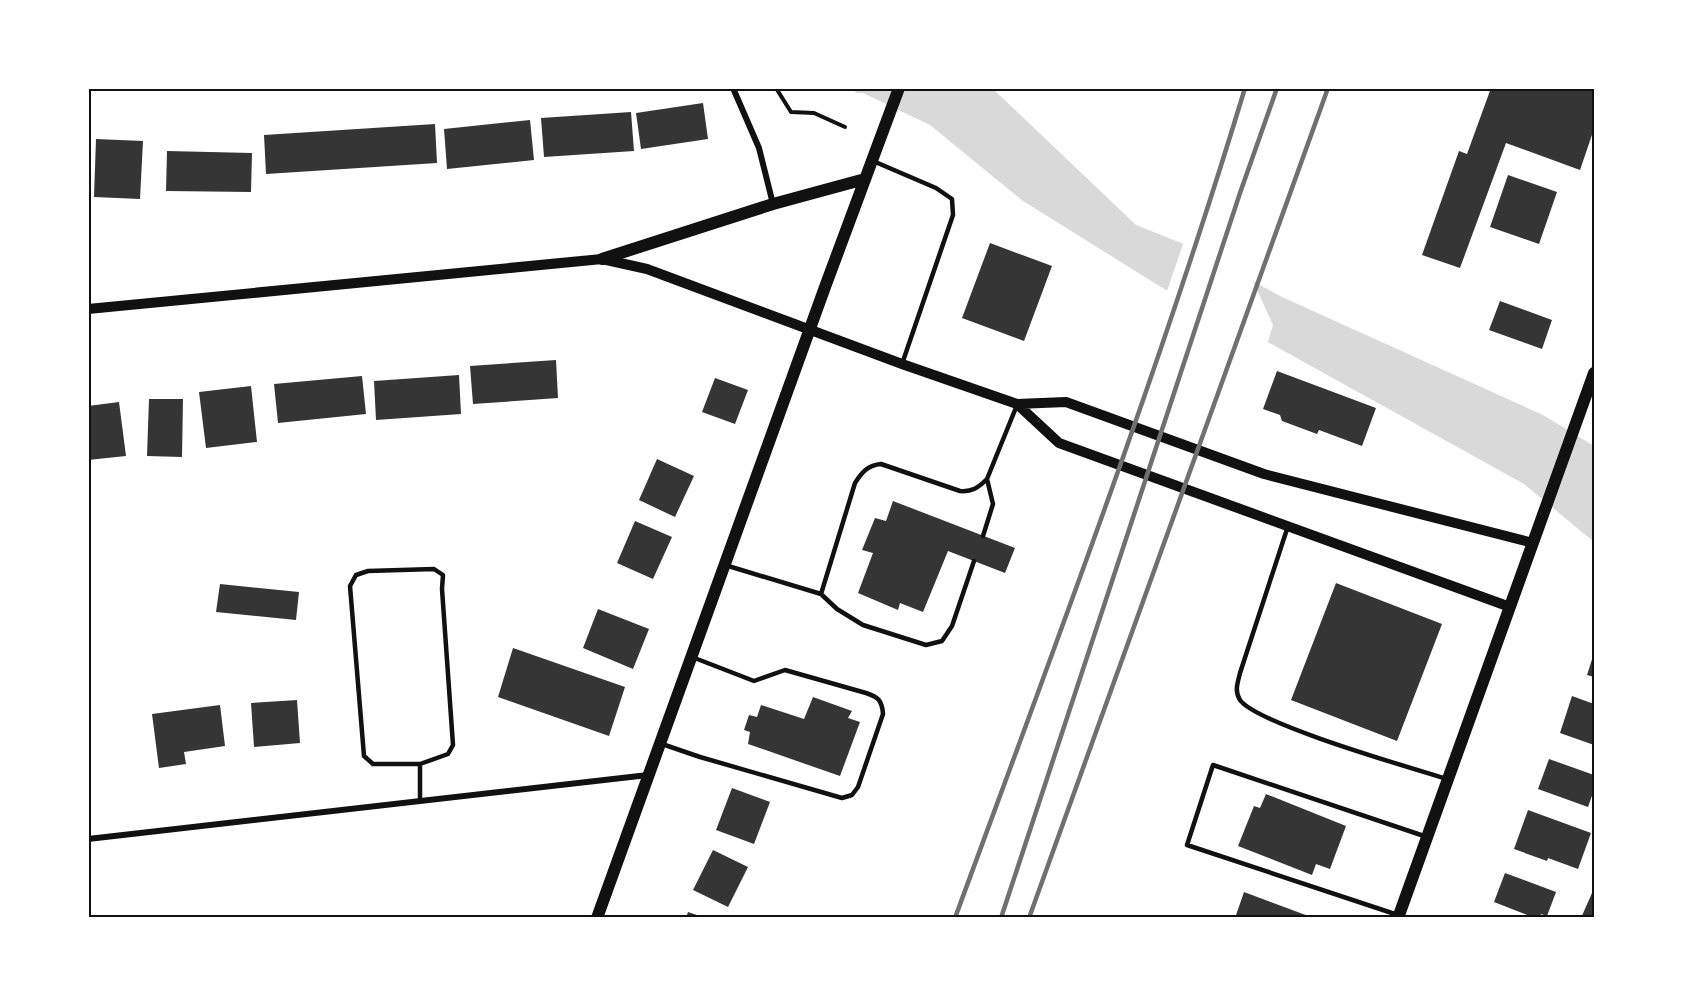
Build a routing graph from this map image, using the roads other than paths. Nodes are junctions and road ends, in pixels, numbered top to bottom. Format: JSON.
{"nodes":[{"id":1,"x":734,"y":88,"type":"edge"},
{"id":2,"x":899,"y":88,"type":"edge"},
{"id":3,"x":872,"y":161,"type":"junction"},
{"id":4,"x":865,"y":179,"type":"junction"},
{"id":5,"x":773,"y":204,"type":"junction"},
{"id":6,"x":602,"y":259,"type":"junction"},
{"id":7,"x":88,"y":309,"type":"edge"},
{"id":8,"x":810,"y":329,"type":"junction"},
{"id":9,"x":902,"y":364,"type":"junction"},
{"id":10,"x":1594,"y":373,"type":"edge"},
{"id":11,"x":1017,"y":404,"type":"junction"},
{"id":12,"x":987,"y":479,"type":"junction"},
{"id":13,"x":1288,"y":526,"type":"junction"},
{"id":14,"x":983,"y":536,"type":"dead end"},
{"id":15,"x":1533,"y":543,"type":"junction"},
{"id":16,"x":974,"y":561,"type":"dead end"},
{"id":17,"x":725,"y":565,"type":"junction"},
{"id":18,"x":821,"y":594,"type":"junction"},
{"id":19,"x":1510,"y":607,"type":"junction"},
{"id":20,"x":692,"y":657,"type":"junction"},
{"id":21,"x":660,"y":744,"type":"junction"},
{"id":22,"x":420,"y":764,"type":"junction"},
{"id":23,"x":649,"y":775,"type":"junction"},
{"id":24,"x":1448,"y":779,"type":"junction"},
{"id":25,"x":420,"y":801,"type":"junction"},
{"id":26,"x":1427,"y":837,"type":"junction"},
{"id":27,"x":88,"y":839,"type":"edge"},
{"id":28,"x":1399,"y":916,"type":"edge"},
{"id":29,"x":597,"y":918,"type":"edge"}],
"edges":[{"from":1,"to":5,"type":"street"},
{"from":2,"to":3,"type":"main road"},
{"from":3,"to":4,"type":"main road"},
{"from":3,"to":9,"type":"lane"},
{"from":4,"to":5,"type":"main road"},
{"from":4,"to":8,"type":"main road"},
{"from":5,"to":6,"type":"main road"},
{"from":6,"to":7,"type":"street"},
{"from":6,"to":8,"type":"street"},
{"from":8,"to":9,"type":"street"},
{"from":8,"to":17,"type":"main road"},
{"from":9,"to":11,"type":"street"},
{"from":10,"to":15,"type":"main road"},
{"from":11,"to":12,"type":"lane"},
{"from":11,"to":13,"type":"street"},
{"from":11,"to":15,"type":"street"},
{"from":12,"to":14,"type":"lane"},
{"from":12,"to":18,"type":"lane"},
{"from":13,"to":19,"type":"street"},
{"from":13,"to":24,"type":"lane"},
{"from":15,"to":19,"type":"main road"},
{"from":16,"to":18,"type":"lane"},
{"from":17,"to":18,"type":"lane"},
{"from":17,"to":20,"type":"main road"},
{"from":19,"to":24,"type":"main road"},
{"from":20,"to":21,"type":"main road"},
{"from":20,"to":21,"type":"lane"},
{"from":21,"to":23,"type":"main road"},
{"from":22,"to":22,"type":"lane"},
{"from":22,"to":25,"type":"lane"},
{"from":23,"to":25,"type":"street"},
{"from":23,"to":29,"type":"main road"},
{"from":24,"to":26,"type":"main road"},
{"from":25,"to":27,"type":"street"},
{"from":26,"to":28,"type":"main road"},
{"from":26,"to":28,"type":"lane"}]}
